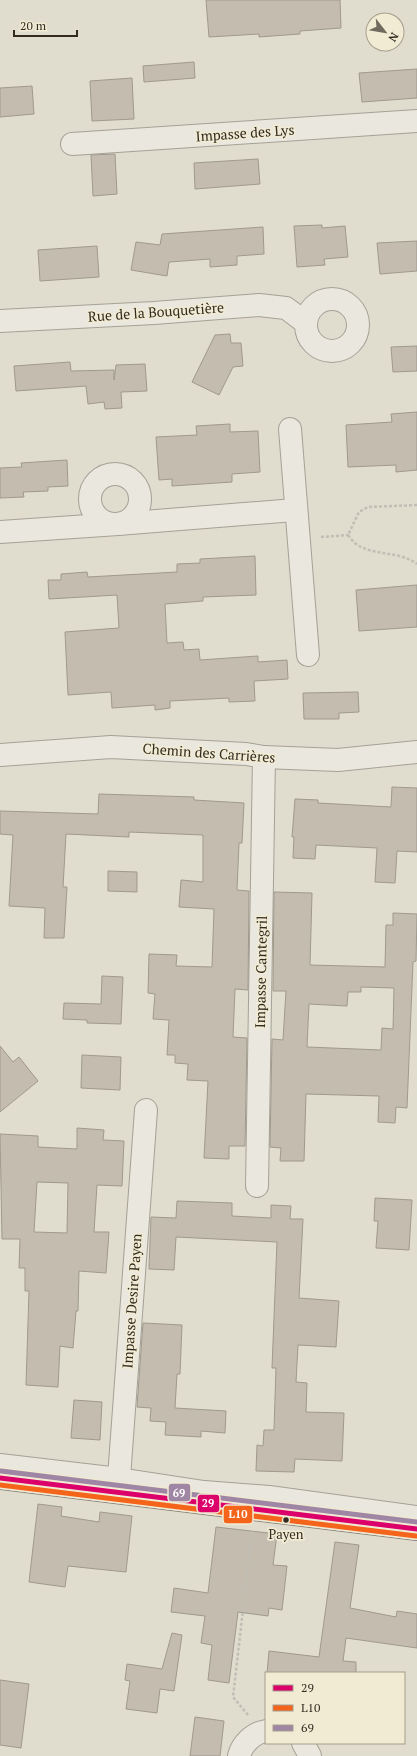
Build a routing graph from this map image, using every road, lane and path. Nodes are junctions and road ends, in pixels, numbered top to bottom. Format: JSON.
{"nodes":[{"id":1,"x":417,"y":121,"type":"edge"},
{"id":2,"x":72,"y":144,"type":"dead end"},
{"id":3,"x":0,"y":322,"type":"edge"},
{"id":4,"x":306,"y":323,"type":"dead end"},
{"id":5,"x":290,"y":429,"type":"dead end"},
{"id":6,"x":417,"y":505,"type":"edge"},
{"id":7,"x":295,"y":510,"type":"junction"},
{"id":8,"x":0,"y":532,"type":"edge"},
{"id":9,"x":348,"y":535,"type":"junction"},
{"id":10,"x":298,"y":538,"type":"junction"},
{"id":11,"x":417,"y":564,"type":"edge"},
{"id":12,"x":308,"y":655,"type":"dead end"},
{"id":13,"x":417,"y":752,"type":"edge"},
{"id":14,"x":0,"y":755,"type":"edge"},
{"id":15,"x":264,"y":757,"type":"junction"},
{"id":16,"x":146,"y":1110,"type":"dead end"},
{"id":17,"x":257,"y":1186,"type":"dead end"},
{"id":18,"x":0,"y":1465,"type":"edge"},
{"id":19,"x":0,"y":1478,"type":"edge"},
{"id":20,"x":119,"y":1485,"type":"junction"},
{"id":21,"x":254,"y":1509,"type":"junction"},
{"id":22,"x":417,"y":1517,"type":"edge"},
{"id":23,"x":417,"y":1529,"type":"edge"},
{"id":24,"x":263,"y":1731,"type":"edge"},
{"id":25,"x":304,"y":1744,"type":"edge"},
{"id":26,"x":239,"y":1756,"type":"edge"},
{"id":27,"x":310,"y":1756,"type":"edge"}],
"edges":[{"from":1,"to":2,"type":"street","name":"Impasse des Lys"},
{"from":3,"to":4,"type":"street","name":"Rue de la Bouquetière"},
{"from":5,"to":7,"type":"street"},
{"from":6,"to":9,"type":"path"},
{"from":7,"to":8,"type":"street"},
{"from":7,"to":10,"type":"street"},
{"from":9,"to":10,"type":"path"},
{"from":9,"to":11,"type":"path"},
{"from":10,"to":12,"type":"street"},
{"from":13,"to":15,"type":"street","name":"Chemin des Carrières"},
{"from":14,"to":15,"type":"street","name":"Chemin des Carrières"},
{"from":15,"to":17,"type":"street","name":"Impasse Cantegril"},
{"from":16,"to":20,"type":"street","name":"Impasse Desire Payen"},
{"from":18,"to":20,"type":"street"},
{"from":19,"to":20,"type":"main road"},
{"from":20,"to":21,"type":"main road"},
{"from":20,"to":22,"type":"street"},
{"from":21,"to":23,"type":"main road"},
{"from":21,"to":24,"type":"path"},
{"from":24,"to":26,"type":"street"},
{"from":25,"to":27,"type":"street"}]}
